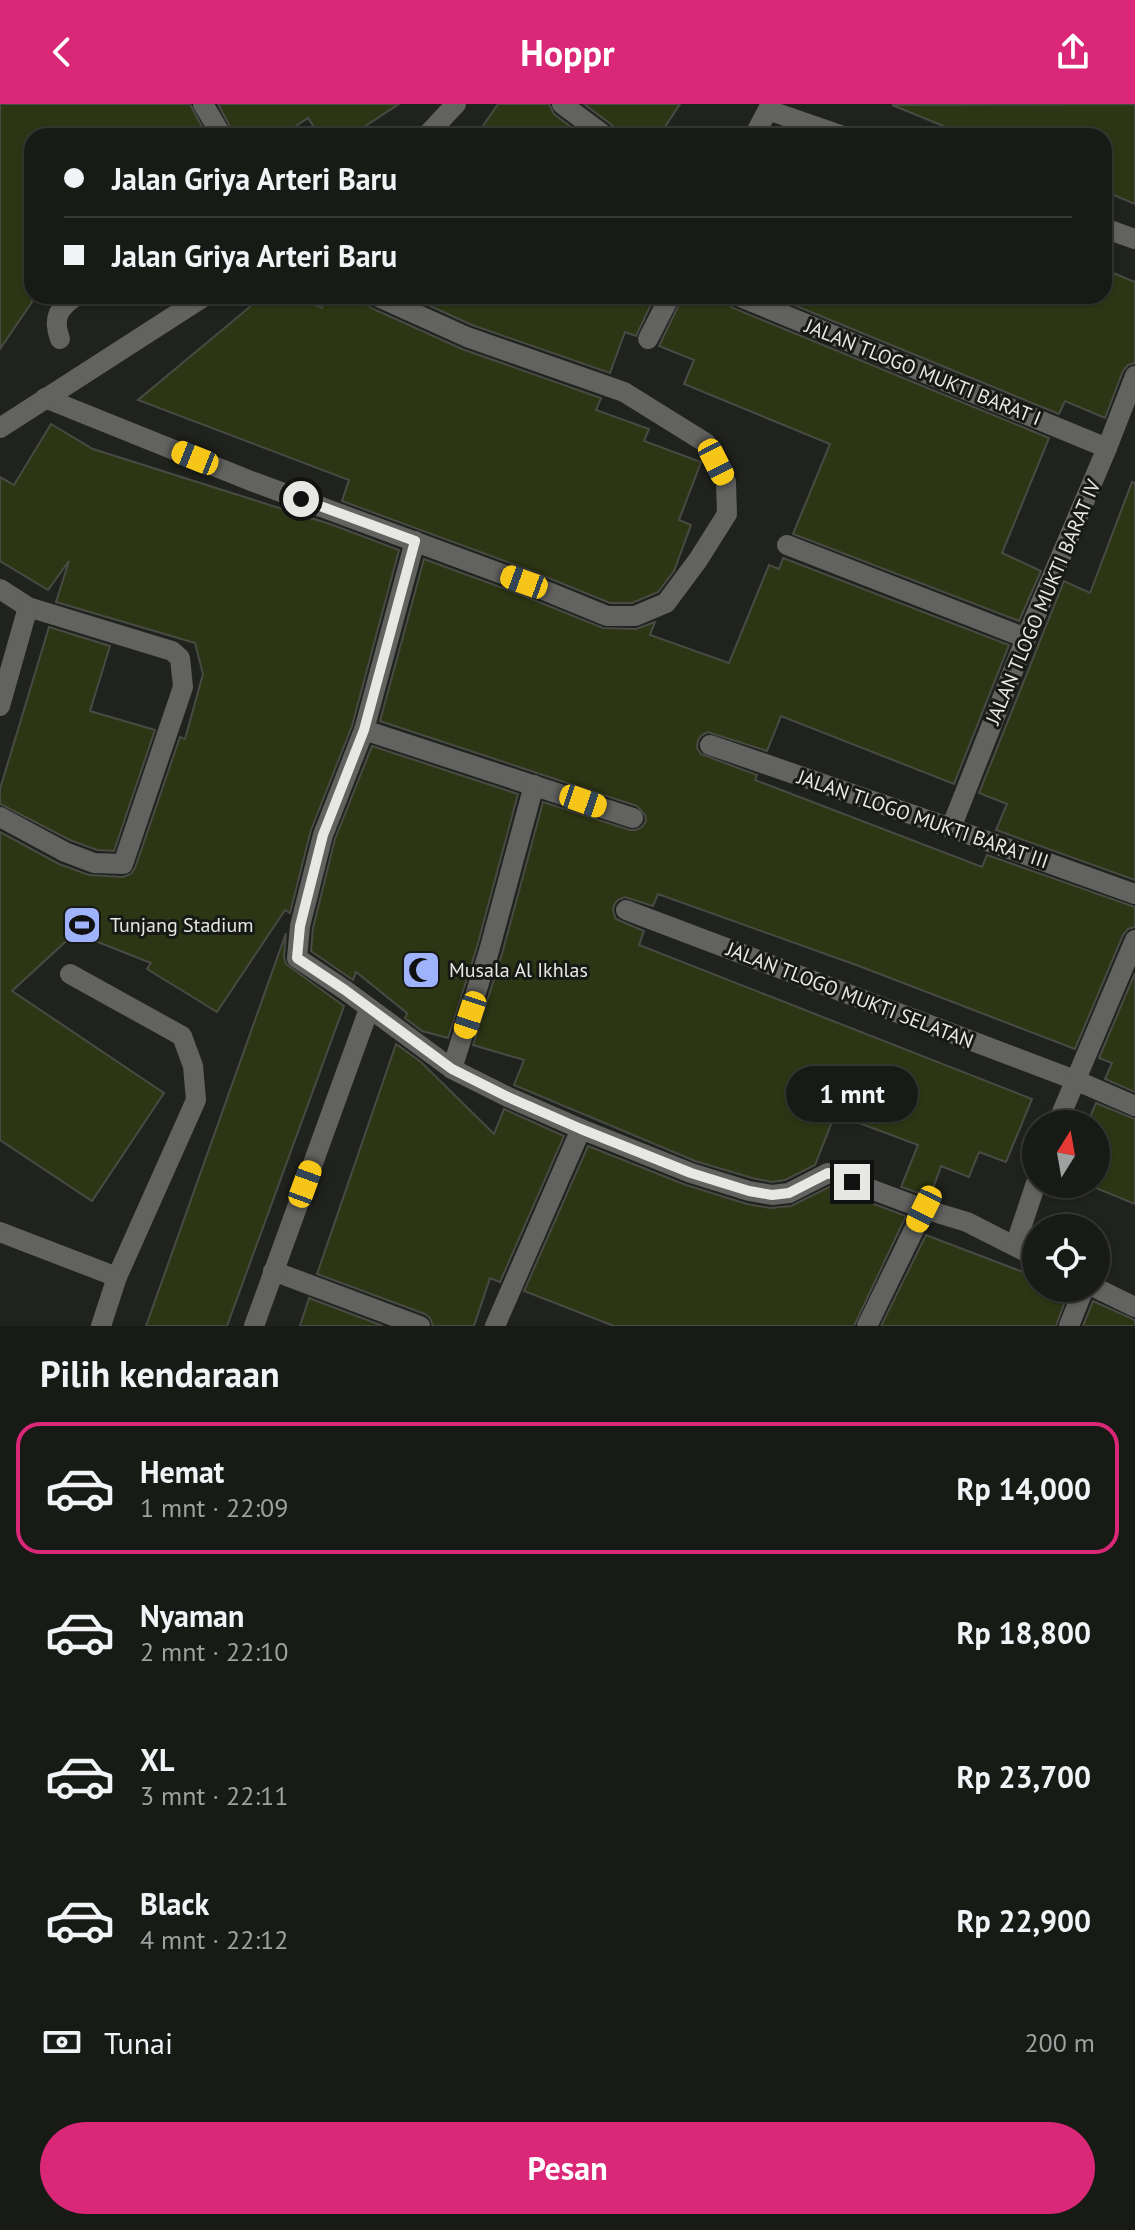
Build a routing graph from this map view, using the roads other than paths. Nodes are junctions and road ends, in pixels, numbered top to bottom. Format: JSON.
{"nodes":[{"id":1,"x":203,"y":104,"type":"edge"},
{"id":2,"x":456,"y":104,"type":"edge"},
{"id":3,"x":562,"y":104,"type":"edge"},
{"id":4,"x":770,"y":107,"type":"edge"},
{"id":5,"x":217,"y":128,"type":"edge"},
{"id":6,"x":434,"y":128,"type":"edge"},
{"id":7,"x":594,"y":128,"type":"edge"},
{"id":8,"x":758,"y":128,"type":"edge"},
{"id":9,"x":823,"y":128,"type":"edge"},
{"id":10,"x":1112,"y":231,"type":"edge"},
{"id":11,"x":1135,"y":239,"type":"edge"},
{"id":12,"x":64,"y":304,"type":"edge"},
{"id":13,"x":192,"y":304,"type":"edge"},
{"id":14,"x":394,"y":304,"type":"edge"},
{"id":15,"x":666,"y":304,"type":"edge"},
{"id":16,"x":757,"y":304,"type":"edge"},
{"id":17,"x":60,"y":339,"type":"dead end"},
{"id":18,"x":648,"y":339,"type":"dead end"},
{"id":19,"x":1135,"y":376,"type":"edge"},
{"id":20,"x":45,"y":398,"type":"junction"},
{"id":21,"x":0,"y":428,"type":"edge"},
{"id":22,"x":1107,"y":448,"type":"junction"},
{"id":23,"x":415,"y":541,"type":"junction"},
{"id":24,"x":787,"y":545,"type":"dead end"},
{"id":25,"x":0,"y":589,"type":"edge"},
{"id":26,"x":28,"y":607,"type":"junction"},
{"id":27,"x":1026,"y":638,"type":"junction"},
{"id":28,"x":0,"y":706,"type":"edge"},
{"id":29,"x":364,"y":730,"type":"junction"},
{"id":30,"x":710,"y":745,"type":"dead end"},
{"id":31,"x":534,"y":785,"type":"junction"},
{"id":32,"x":0,"y":817,"type":"edge"},
{"id":33,"x":633,"y":818,"type":"dead end"},
{"id":34,"x":951,"y":828,"type":"junction"},
{"id":35,"x":1135,"y":894,"type":"edge"},
{"id":36,"x":626,"y":910,"type":"dead end"},
{"id":37,"x":1135,"y":940,"type":"edge"},
{"id":38,"x":70,"y":974,"type":"dead end"},
{"id":39,"x":369,"y":1009,"type":"junction"},
{"id":40,"x":452,"y":1069,"type":"junction"},
{"id":41,"x":1075,"y":1080,"type":"junction"},
{"id":42,"x":1135,"y":1106,"type":"edge"},
{"id":43,"x":1063,"y":1110,"type":"edge"},
{"id":44,"x":581,"y":1129,"type":"junction"},
{"id":45,"x":1031,"y":1198,"type":"edge"},
{"id":46,"x":924,"y":1209,"type":"junction"},
{"id":47,"x":0,"y":1232,"type":"edge"},
{"id":48,"x":1015,"y":1246,"type":"junction"},
{"id":49,"x":1022,"y":1250,"type":"edge"},
{"id":50,"x":273,"y":1271,"type":"junction"},
{"id":51,"x":117,"y":1277,"type":"junction"},
{"id":52,"x":1110,"y":1295,"type":"edge"},
{"id":53,"x":1078,"y":1302,"type":"edge"},
{"id":54,"x":1135,"y":1307,"type":"edge"},
{"id":55,"x":101,"y":1326,"type":"edge"},
{"id":56,"x":254,"y":1326,"type":"edge"},
{"id":57,"x":420,"y":1326,"type":"edge"},
{"id":58,"x":495,"y":1326,"type":"edge"},
{"id":59,"x":867,"y":1326,"type":"edge"},
{"id":60,"x":1069,"y":1326,"type":"edge"}],
"edges":[{"from":1,"to":5,"type":"street"},
{"from":2,"to":6,"type":"street"},
{"from":3,"to":7,"type":"street"},
{"from":4,"to":8,"type":"street"},
{"from":4,"to":9,"type":"street"},
{"from":10,"to":11,"type":"street"},
{"from":12,"to":17,"type":"street"},
{"from":13,"to":20,"type":"street"},
{"from":14,"to":23,"type":"street"},
{"from":15,"to":18,"type":"street"},
{"from":16,"to":22,"type":"street","name":"JALAN TLOGO MUKTI BARAT I"},
{"from":19,"to":22,"type":"street","name":"JALAN TLOGO MUKTI BARAT IV"},
{"from":20,"to":21,"type":"street"},
{"from":20,"to":23,"type":"street"},
{"from":22,"to":27,"type":"street","name":"JALAN TLOGO MUKTI BARAT IV"},
{"from":23,"to":29,"type":"street"},
{"from":24,"to":27,"type":"street"},
{"from":25,"to":26,"type":"street"},
{"from":26,"to":28,"type":"street"},
{"from":26,"to":32,"type":"street"},
{"from":27,"to":34,"type":"street","name":"JALAN TLOGO MUKTI BARAT IV"},
{"from":29,"to":31,"type":"street"},
{"from":29,"to":39,"type":"street"},
{"from":30,"to":34,"type":"street","name":"JALAN TLOGO MUKTI BARAT III"},
{"from":31,"to":33,"type":"street"},
{"from":31,"to":40,"type":"street"},
{"from":34,"to":35,"type":"street","name":"JALAN TLOGO MUKTI BARAT III"},
{"from":36,"to":41,"type":"street","name":"JALAN TLOGO MUKTI SELATAN"},
{"from":37,"to":41,"type":"street"},
{"from":38,"to":51,"type":"street"},
{"from":39,"to":40,"type":"street"},
{"from":39,"to":50,"type":"street"},
{"from":40,"to":44,"type":"street"},
{"from":41,"to":42,"type":"street","name":"JALAN TLOGO MUKTI SELATAN"},
{"from":41,"to":43,"type":"street"},
{"from":44,"to":46,"type":"street"},
{"from":44,"to":58,"type":"street"},
{"from":45,"to":48,"type":"street"},
{"from":46,"to":48,"type":"street"},
{"from":46,"to":59,"type":"street"},
{"from":47,"to":51,"type":"street"},
{"from":48,"to":49,"type":"street"},
{"from":50,"to":56,"type":"street"},
{"from":50,"to":57,"type":"street"},
{"from":51,"to":55,"type":"street"},
{"from":52,"to":54,"type":"street"},
{"from":53,"to":60,"type":"street"}]}
